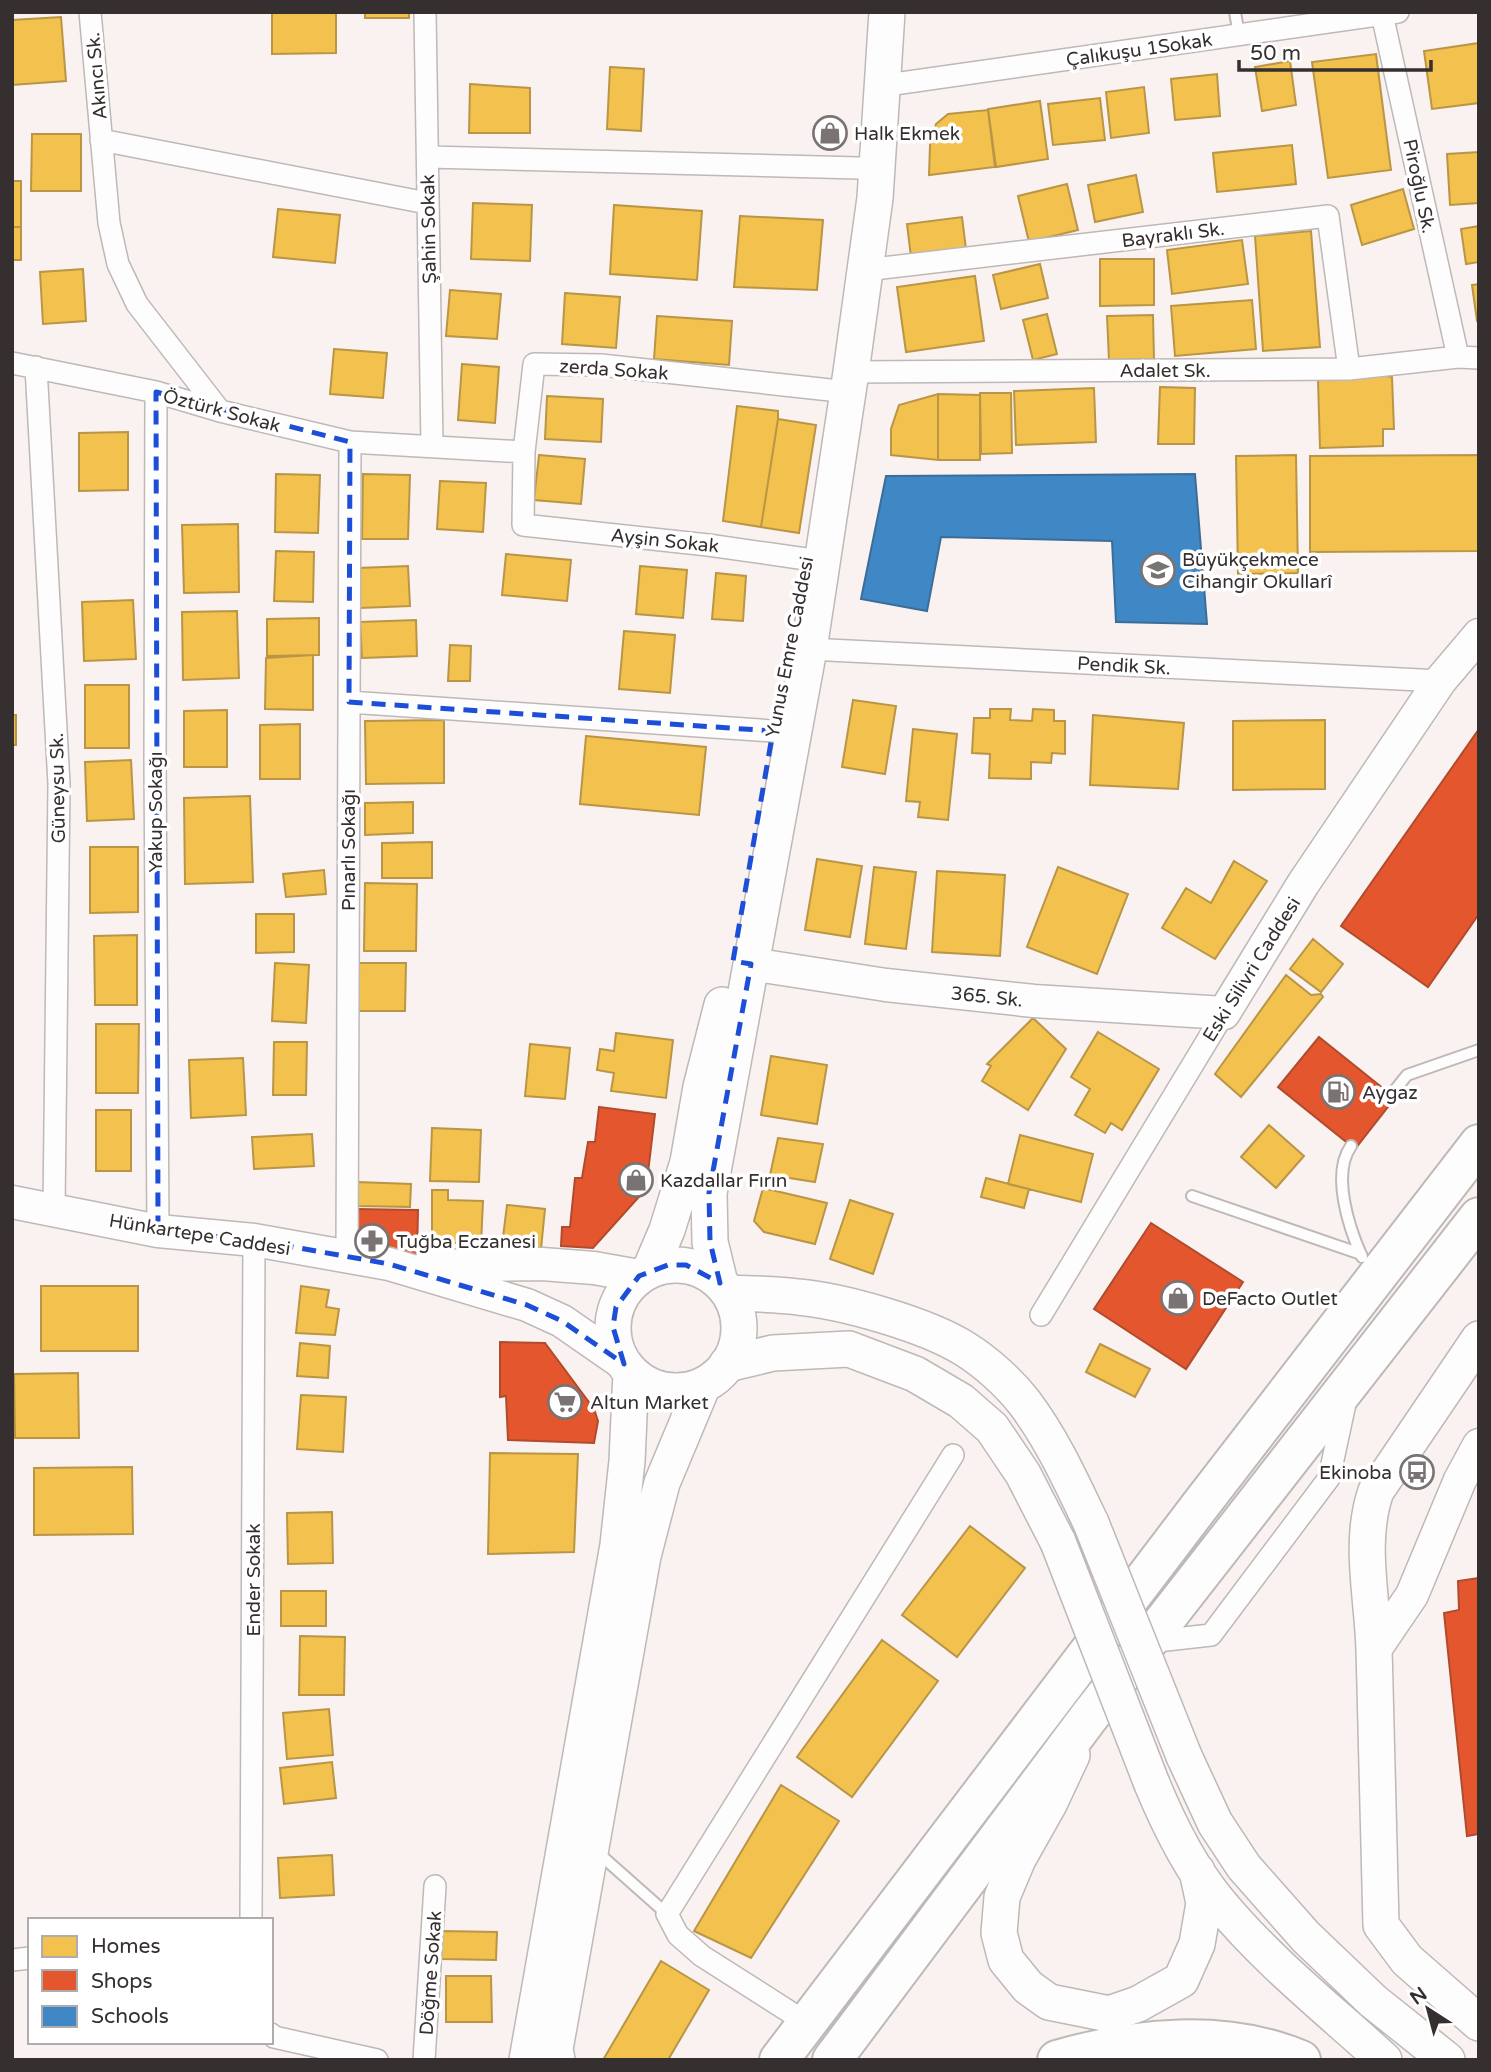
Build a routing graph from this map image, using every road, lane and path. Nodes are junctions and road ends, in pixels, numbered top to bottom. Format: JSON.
{"nodes":[{"id":1,"x":90,"y":12,"type":"edge"},
{"id":2,"x":425,"y":12,"type":"edge"},
{"id":3,"x":866,"y":12,"type":"edge"},
{"id":4,"x":887,"y":12,"type":"edge"},
{"id":5,"x":1235,"y":12,"type":"edge"},
{"id":6,"x":1390,"y":13,"type":"edge"},
{"id":7,"x":1239,"y":35,"type":"junction"},
{"id":8,"x":880,"y":86,"type":"junction"},
{"id":9,"x":101,"y":140,"type":"junction"},
{"id":10,"x":428,"y":158,"type":"junction"},
{"id":11,"x":859,"y":168,"type":"junction"},
{"id":12,"x":427,"y":204,"type":"junction"},
{"id":13,"x":865,"y":270,"type":"junction"},
{"id":14,"x":1468,"y":357,"type":"edge"},
{"id":15,"x":12,"y":363,"type":"edge"},
{"id":16,"x":36,"y":368,"type":"junction"},
{"id":17,"x":1349,"y":369,"type":"junction"},
{"id":18,"x":841,"y":381,"type":"junction"},
{"id":19,"x":156,"y":392,"type":"junction"},
{"id":20,"x":220,"y":411,"type":"junction"},
{"id":21,"x":350,"y":442,"type":"junction"},
{"id":22,"x":432,"y":446,"type":"junction"},
{"id":23,"x":524,"y":452,"type":"junction"},
{"id":24,"x":806,"y":559,"type":"junction"},
{"id":25,"x":1479,"y":635,"type":"edge"},
{"id":26,"x":809,"y":649,"type":"junction"},
{"id":27,"x":1440,"y":681,"type":"junction"},
{"id":28,"x":349,"y":702,"type":"junction"},
{"id":29,"x":773,"y":731,"type":"junction"},
{"id":30,"x":742,"y":962,"type":"junction"},
{"id":31,"x":1224,"y":1013,"type":"junction"},
{"id":32,"x":1479,"y":1050,"type":"edge"},
{"id":33,"x":1391,"y":1095,"type":"dead end"},
{"id":34,"x":1479,"y":1144,"type":"edge"},
{"id":35,"x":1351,"y":1146,"type":"dead end"},
{"id":36,"x":1192,"y":1196,"type":"dead end"},
{"id":37,"x":12,"y":1202,"type":"edge"},
{"id":38,"x":54,"y":1208,"type":"junction"},
{"id":39,"x":1479,"y":1217,"type":"edge"},
{"id":40,"x":158,"y":1231,"type":"junction"},
{"id":41,"x":254,"y":1240,"type":"junction"},
{"id":42,"x":347,"y":1257,"type":"junction"},
{"id":43,"x":389,"y":1264,"type":"junction"},
{"id":44,"x":1366,"y":1268,"type":"junction"},
{"id":45,"x":645,"y":1273,"type":"junction"},
{"id":46,"x":725,"y":1288,"type":"junction"},
{"id":47,"x":1041,"y":1315,"type":"dead end"},
{"id":48,"x":1479,"y":1339,"type":"edge"},
{"id":49,"x":628,"y":1368,"type":"junction"},
{"id":50,"x":715,"y":1374,"type":"junction"},
{"id":51,"x":1479,"y":1445,"type":"edge"},
{"id":52,"x":953,"y":1455,"type":"dead end"},
{"id":53,"x":1374,"y":1651,"type":"junction"},
{"id":54,"x":1088,"y":1717,"type":"junction"},
{"id":55,"x":591,"y":1847,"type":"junction"},
{"id":56,"x":1197,"y":1871,"type":"junction"},
{"id":57,"x":435,"y":1886,"type":"dead end"},
{"id":58,"x":667,"y":1914,"type":"junction"},
{"id":59,"x":251,"y":1918,"type":"edge"},
{"id":60,"x":807,"y":2023,"type":"junction"},
{"id":61,"x":1479,"y":2023,"type":"edge"},
{"id":62,"x":273,"y":2036,"type":"edge"},
{"id":63,"x":377,"y":2060,"type":"edge"},
{"id":64,"x":424,"y":2060,"type":"edge"},
{"id":65,"x":527,"y":2060,"type":"edge"},
{"id":66,"x":557,"y":2060,"type":"edge"},
{"id":67,"x":779,"y":2060,"type":"edge"},
{"id":68,"x":832,"y":2060,"type":"edge"},
{"id":69,"x":1058,"y":2060,"type":"edge"},
{"id":70,"x":1301,"y":2060,"type":"edge"},
{"id":71,"x":1384,"y":2060,"type":"edge"},
{"id":72,"x":1447,"y":2060,"type":"edge"}],
"edges":[{"from":1,"to":9,"type":"street","name":"Akıncı Sk."},
{"from":2,"to":10,"type":"street","name":"Şahin Sokak"},
{"from":3,"to":11,"type":"main road","name":"Yunus Emre Caddesi"},
{"from":4,"to":8,"type":"main road"},
{"from":5,"to":7,"type":"lane"},
{"from":6,"to":7,"type":"street","name":"Çalıkuşu 1Sokak"},
{"from":6,"to":14,"type":"street","name":"Piroğlu Sk."},
{"from":7,"to":8,"type":"street","name":"Çalıkuşu 1Sokak"},
{"from":8,"to":13,"type":"main road"},
{"from":9,"to":12,"type":"street"},
{"from":9,"to":20,"type":"street","name":"Akıncı Sk."},
{"from":10,"to":11,"type":"street"},
{"from":10,"to":12,"type":"street","name":"Şahin Sokak"},
{"from":11,"to":18,"type":"main road","name":"Yunus Emre Caddesi"},
{"from":12,"to":22,"type":"street","name":"Şahin Sokak"},
{"from":13,"to":17,"type":"street","name":"Bayraklı Sk."},
{"from":13,"to":18,"type":"main road"},
{"from":14,"to":17,"type":"street","name":"Adalet Sk."},
{"from":15,"to":16,"type":"street","name":"Öztürk Sokak"},
{"from":16,"to":19,"type":"street","name":"Öztürk Sokak"},
{"from":16,"to":38,"type":"street","name":"Güneysu Sk."},
{"from":17,"to":18,"type":"street","name":"Adalet Sk."},
{"from":18,"to":23,"type":"street","name":"zerda Sokak"},
{"from":18,"to":24,"type":"main road","name":"Yunus Emre Caddesi"},
{"from":18,"to":26,"type":"main road"},
{"from":19,"to":20,"type":"street","name":"Öztürk Sokak"},
{"from":19,"to":40,"type":"street","name":"Yakup Sokağı"},
{"from":20,"to":21,"type":"street","name":"Öztürk Sokak"},
{"from":21,"to":22,"type":"street","name":"Öztürk Sokak"},
{"from":21,"to":28,"type":"street","name":"Pınarlı Sokağı"},
{"from":22,"to":23,"type":"street"},
{"from":23,"to":24,"type":"street","name":"Ayşin Sokak"},
{"from":24,"to":29,"type":"main road","name":"Yunus Emre Caddesi"},
{"from":25,"to":27,"type":"main road","name":"Eski Silivri Caddesi"},
{"from":26,"to":27,"type":"street","name":"Pendik Sk."},
{"from":26,"to":30,"type":"main road"},
{"from":27,"to":31,"type":"main road","name":"Eski Silivri Caddesi"},
{"from":28,"to":29,"type":"street"},
{"from":28,"to":42,"type":"street","name":"Pınarlı Sokağı"},
{"from":29,"to":30,"type":"main road","name":"Yunus Emre Caddesi"},
{"from":30,"to":31,"type":"main road","name":"365. Sk."},
{"from":30,"to":45,"type":"main road","name":"Yunus Emre Caddesi"},
{"from":30,"to":46,"type":"main road"},
{"from":31,"to":47,"type":"street","name":"Eski Silivri Caddesi"},
{"from":32,"to":33,"type":"lane"},
{"from":34,"to":44,"type":"highway"},
{"from":35,"to":44,"type":"lane"},
{"from":36,"to":44,"type":"lane"},
{"from":37,"to":38,"type":"main road","name":"Hünkartepe Caddesi"},
{"from":38,"to":40,"type":"main road","name":"Hünkartepe Caddesi"},
{"from":39,"to":54,"type":"highway"},
{"from":40,"to":41,"type":"main road","name":"Hünkartepe Caddesi"},
{"from":41,"to":42,"type":"main road","name":"Hünkartepe Caddesi"},
{"from":41,"to":59,"type":"street","name":"Ender Sokak"},
{"from":42,"to":43,"type":"main road","name":"Hünkartepe Caddesi"},
{"from":43,"to":45,"type":"main road"},
{"from":43,"to":49,"type":"main road"},
{"from":44,"to":60,"type":"highway"},
{"from":45,"to":46,"type":"main road"},
{"from":45,"to":49,"type":"main road"},
{"from":46,"to":50,"type":"main road"},
{"from":46,"to":72,"type":"main road","bridge":true},
{"from":48,"to":53,"type":"main road"},
{"from":49,"to":50,"type":"main road"},
{"from":49,"to":65,"type":"main road"},
{"from":50,"to":55,"type":"main road"},
{"from":50,"to":56,"type":"main road","bridge":true},
{"from":51,"to":53,"type":"main road"},
{"from":52,"to":58,"type":"street"},
{"from":53,"to":61,"type":"main road"},
{"from":54,"to":56,"type":"main road"},
{"from":54,"to":68,"type":"highway"},
{"from":55,"to":58,"type":"lane"},
{"from":55,"to":66,"type":"main road"},
{"from":56,"to":71,"type":"main road"},
{"from":57,"to":64,"type":"street","name":"Döğme Sokak"},
{"from":58,"to":60,"type":"street"},
{"from":60,"to":67,"type":"highway"},
{"from":62,"to":63,"type":"street"},
{"from":69,"to":70,"type":"highway"}]}
